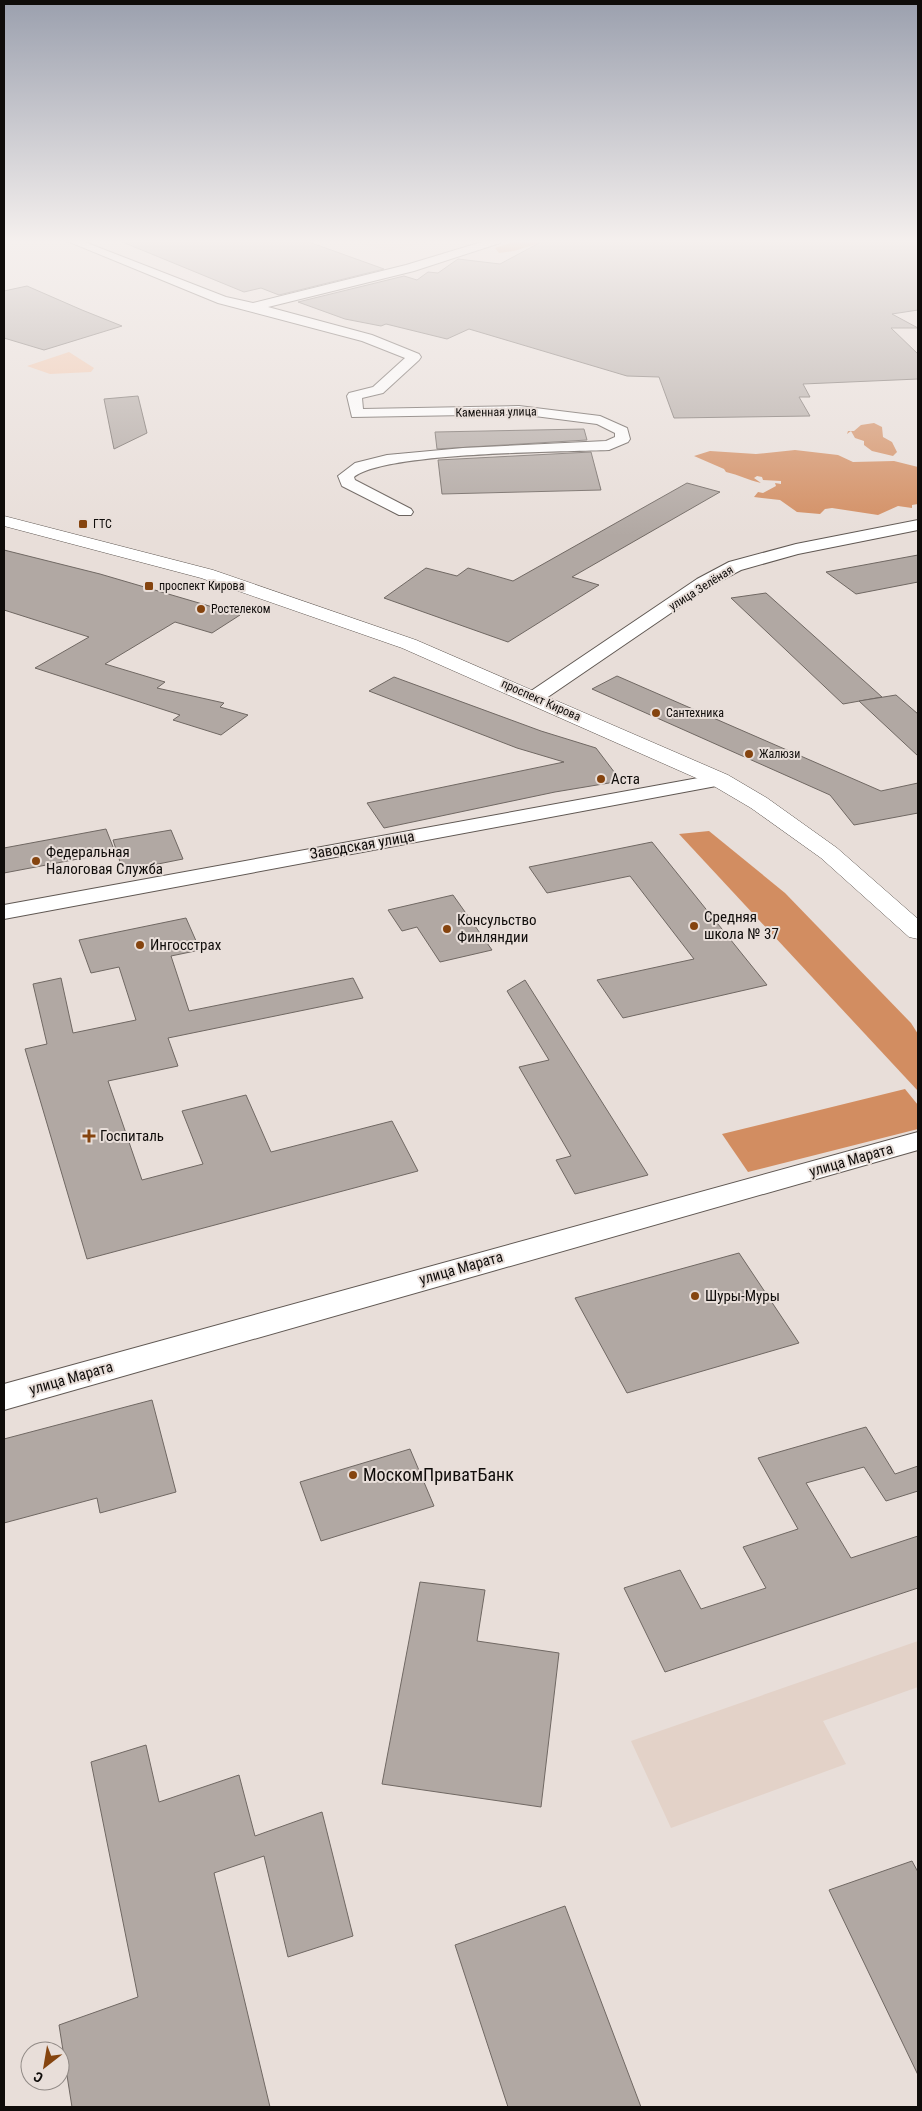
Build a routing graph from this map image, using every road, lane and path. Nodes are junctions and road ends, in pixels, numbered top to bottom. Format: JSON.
{"nodes":[{"id":1,"x":370,"y":340,"type":"edge"},
{"id":2,"x":405,"y":512,"type":"dead end"},
{"id":3,"x":4,"y":521,"type":"edge"},
{"id":4,"x":918,"y":525,"type":"edge"},
{"id":5,"x":535,"y":697,"type":"junction"},
{"id":6,"x":720,"y":780,"type":"junction"},
{"id":7,"x":4,"y":912,"type":"edge"},
{"id":8,"x":918,"y":932,"type":"edge"},
{"id":9,"x":918,"y":1141,"type":"edge"},
{"id":10,"x":4,"y":1397,"type":"edge"}],
"edges":[{"from":1,"to":2,"type":"street","name":"Каменная улица"},
{"from":3,"to":5,"type":"main road","name":"проспект Кирова"},
{"from":4,"to":5,"type":"street","name":"улица Зелёная"},
{"from":5,"to":6,"type":"main road","name":"проспект Кирова"},
{"from":6,"to":7,"type":"street","name":"Заводская улица"},
{"from":6,"to":8,"type":"main road","name":"проспект Кирова"},
{"from":9,"to":10,"type":"street","name":"улица Марата"}]}
